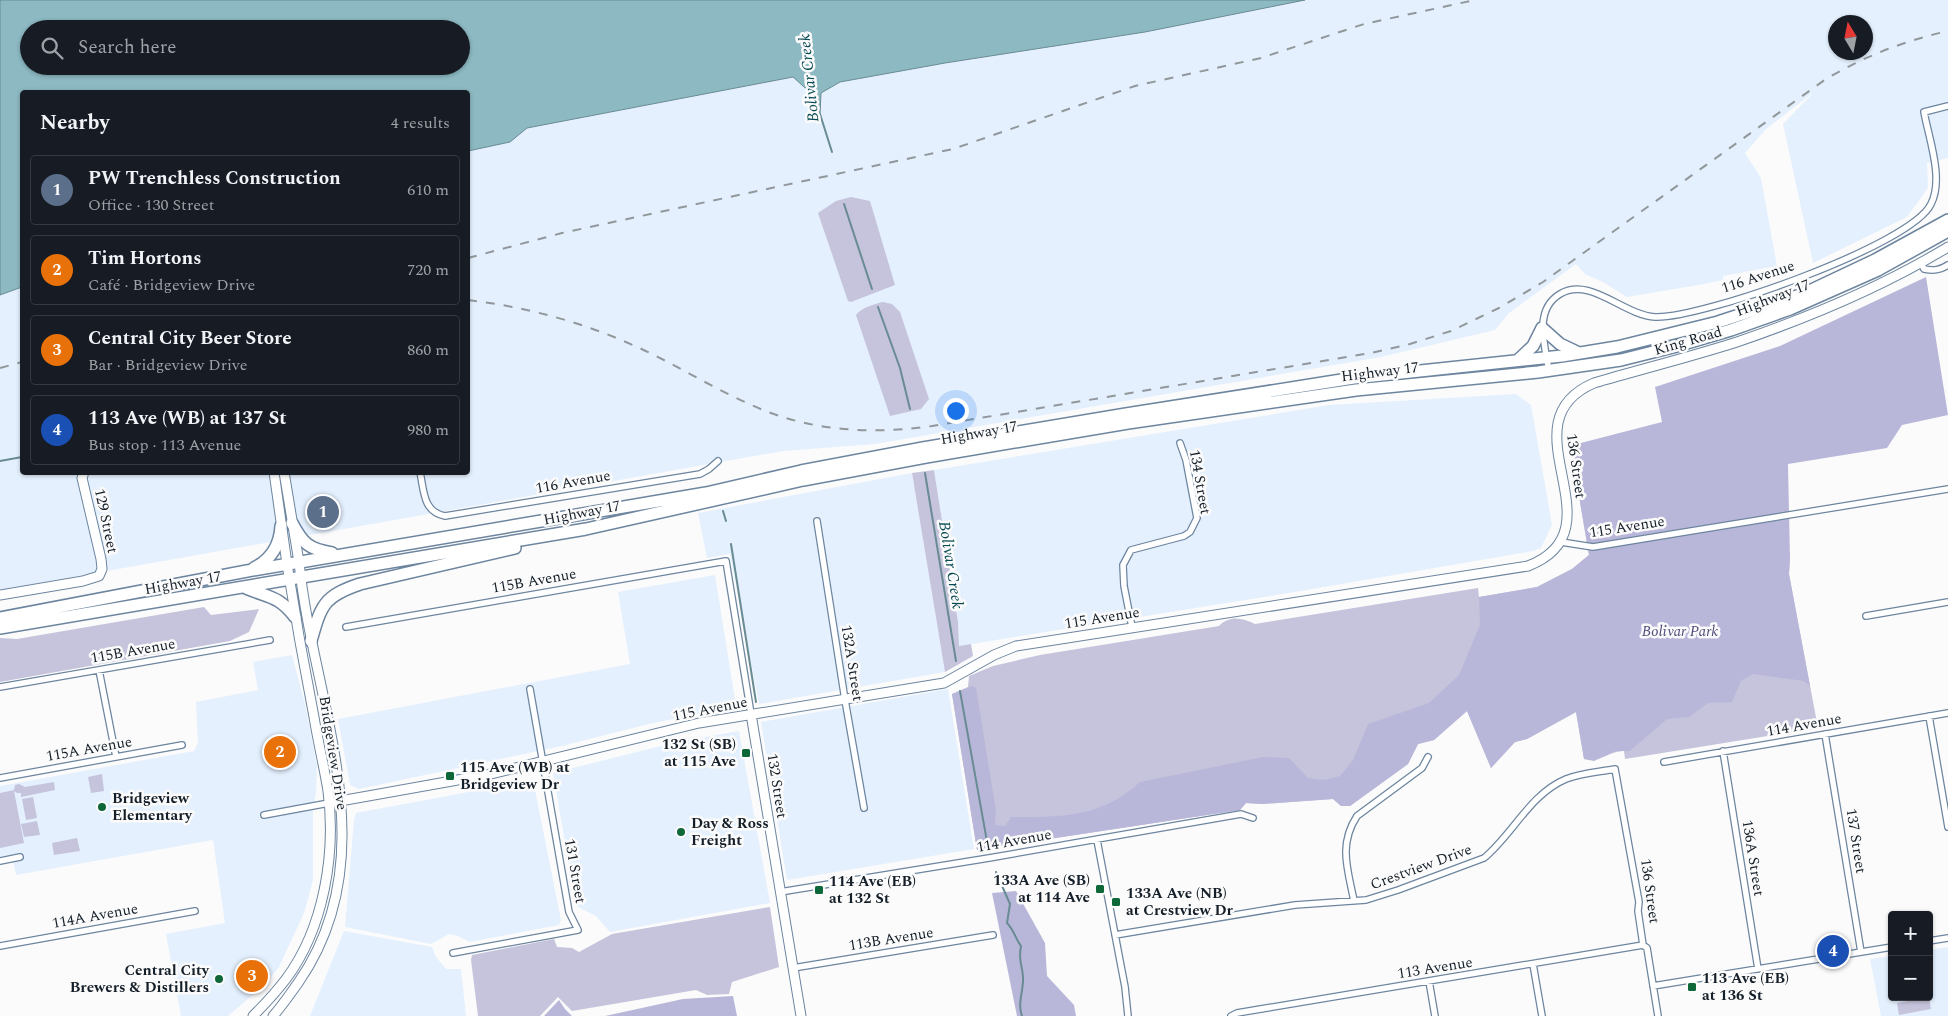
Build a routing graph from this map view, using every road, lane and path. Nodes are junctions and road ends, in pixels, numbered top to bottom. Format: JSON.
{"nodes":[{"id":1,"x":1948,"y":106,"type":"edge"},
{"id":2,"x":1948,"y":220,"type":"edge"},
{"id":3,"x":1948,"y":231,"type":"edge"},
{"id":4,"x":1948,"y":246,"type":"edge"},
{"id":5,"x":1921,"y":263,"type":"junction"},
{"id":6,"x":1948,"y":265,"type":"edge"},
{"id":7,"x":1542,"y":328,"type":"junction"},
{"id":8,"x":1579,"y":354,"type":"junction"},
{"id":9,"x":1547,"y":357,"type":"junction"},
{"id":10,"x":1518,"y":360,"type":"junction"},
{"id":11,"x":1549,"y":371,"type":"junction"},
{"id":12,"x":1572,"y":396,"type":"joint"},
{"id":13,"x":1180,"y":442,"type":"dead end"},
{"id":14,"x":718,"y":460,"type":"dead end"},
{"id":15,"x":83,"y":475,"type":"edge"},
{"id":16,"x":275,"y":475,"type":"edge"},
{"id":17,"x":284,"y":475,"type":"edge"},
{"id":18,"x":421,"y":475,"type":"edge"},
{"id":19,"x":1948,"y":488,"type":"edge"},
{"id":20,"x":817,"y":521,"type":"dead end"},
{"id":21,"x":287,"y":525,"type":"junction"},
{"id":22,"x":586,"y":529,"type":"junction"},
{"id":23,"x":1561,"y":542,"type":"junction"},
{"id":24,"x":341,"y":555,"type":"junction"},
{"id":25,"x":726,"y":561,"type":"joint"},
{"id":26,"x":300,"y":562,"type":"junction"},
{"id":27,"x":247,"y":571,"type":"junction"},
{"id":28,"x":291,"y":573,"type":"junction"},
{"id":29,"x":244,"y":588,"type":"junction"},
{"id":30,"x":0,"y":595,"type":"edge"},
{"id":31,"x":1948,"y":602,"type":"edge"},
{"id":32,"x":94,"y":613,"type":"junction"},
{"id":33,"x":1866,"y":616,"type":"dead end"},
{"id":34,"x":295,"y":617,"type":"junction"},
{"id":35,"x":0,"y":618,"type":"edge"},
{"id":36,"x":346,"y":627,"type":"dead end"},
{"id":37,"x":1132,"y":627,"type":"junction"},
{"id":38,"x":0,"y":628,"type":"edge"},
{"id":39,"x":270,"y":640,"type":"dead end"},
{"id":40,"x":311,"y":641,"type":"junction"},
{"id":41,"x":99,"y":670,"type":"junction"},
{"id":42,"x":0,"y":687,"type":"edge"},
{"id":43,"x":530,"y":689,"type":"dead end"},
{"id":44,"x":845,"y":700,"type":"junction"},
{"id":45,"x":1948,"y":713,"type":"edge"},
{"id":46,"x":751,"y":714,"type":"junction"},
{"id":47,"x":1930,"y":716,"type":"junction"},
{"id":48,"x":1825,"y":734,"type":"junction"},
{"id":49,"x":182,"y":745,"type":"dead end"},
{"id":50,"x":1723,"y":751,"type":"junction"},
{"id":51,"x":116,"y":757,"type":"junction"},
{"id":52,"x":1428,"y":757,"type":"dead end"},
{"id":53,"x":1664,"y":762,"type":"dead end"},
{"id":54,"x":543,"y":763,"type":"junction"},
{"id":55,"x":1615,"y":769,"type":"joint"},
{"id":56,"x":0,"y":778,"type":"edge"},
{"id":57,"x":342,"y":801,"type":"junction"},
{"id":58,"x":329,"y":803,"type":"junction"},
{"id":59,"x":864,"y":808,"type":"dead end"},
{"id":60,"x":264,"y":815,"type":"dead end"},
{"id":61,"x":1252,"y":818,"type":"dead end"},
{"id":62,"x":1948,"y":827,"type":"edge"},
{"id":63,"x":1097,"y":840,"type":"junction"},
{"id":64,"x":20,"y":857,"type":"dead end"},
{"id":65,"x":0,"y":861,"type":"edge"},
{"id":66,"x":780,"y":892,"type":"junction"},
{"id":67,"x":1354,"y":901,"type":"junction"},
{"id":68,"x":195,"y":912,"type":"dead end"},
{"id":69,"x":993,"y":935,"type":"dead end"},
{"id":70,"x":1115,"y":935,"type":"junction"},
{"id":71,"x":1948,"y":938,"type":"edge"},
{"id":72,"x":1933,"y":941,"type":"edge"},
{"id":73,"x":1643,"y":945,"type":"junction"},
{"id":74,"x":0,"y":946,"type":"edge"},
{"id":75,"x":1888,"y":948,"type":"edge"},
{"id":76,"x":1861,"y":952,"type":"junction"},
{"id":77,"x":453,"y":953,"type":"dead end"},
{"id":78,"x":1533,"y":964,"type":"junction"},
{"id":79,"x":793,"y":968,"type":"junction"},
{"id":80,"x":1758,"y":969,"type":"junction"},
{"id":81,"x":1429,"y":981,"type":"junction"},
{"id":82,"x":1654,"y":986,"type":"junction"},
{"id":83,"x":254,"y":1016,"type":"edge"},
{"id":84,"x":272,"y":1016,"type":"edge"},
{"id":85,"x":801,"y":1016,"type":"edge"},
{"id":86,"x":1128,"y":1016,"type":"edge"},
{"id":87,"x":1231,"y":1016,"type":"edge"},
{"id":88,"x":1435,"y":1016,"type":"edge"},
{"id":89,"x":1542,"y":1016,"type":"edge"},
{"id":90,"x":1658,"y":1016,"type":"edge"}],
"edges":[{"from":1,"to":7,"type":"street","name":"116 Avenue"},
{"from":2,"to":8,"type":"highway","name":"Highway 17"},
{"from":3,"to":11,"type":"highway","name":"Highway 17"},
{"from":4,"to":5,"type":"street","name":"King Road"},
{"from":5,"to":6,"type":"street"},
{"from":5,"to":12,"type":"street","name":"King Road"},
{"from":7,"to":8,"type":"highway"},
{"from":7,"to":9,"type":"street"},
{"from":7,"to":10,"type":"highway"},
{"from":8,"to":9,"type":"highway","name":"Highway 17"},
{"from":9,"to":10,"type":"highway","name":"Highway 17"},
{"from":9,"to":11,"type":"street"},
{"from":10,"to":24,"type":"highway","name":"Highway 17"},
{"from":11,"to":22,"type":"highway","name":"Highway 17"},
{"from":12,"to":23,"type":"street","name":"136 Street"},
{"from":13,"to":37,"type":"street","name":"134 Street"},
{"from":14,"to":18,"type":"street","name":"116 Avenue"},
{"from":15,"to":30,"type":"street","name":"129 Street"},
{"from":16,"to":21,"type":"street"},
{"from":17,"to":21,"type":"street"},
{"from":19,"to":23,"type":"street","name":"115 Avenue"},
{"from":20,"to":44,"type":"street","name":"132A Street"},
{"from":21,"to":24,"type":"highway"},
{"from":21,"to":26,"type":"street"},
{"from":21,"to":27,"type":"highway"},
{"from":21,"to":28,"type":"street"},
{"from":22,"to":28,"type":"highway","name":"Highway 17"},
{"from":22,"to":40,"type":"highway"},
{"from":23,"to":37,"type":"street","name":"115 Avenue"},
{"from":24,"to":26,"type":"highway","name":"Highway 17"},
{"from":25,"to":36,"type":"street","name":"115B Avenue"},
{"from":25,"to":46,"type":"street","name":"132 Street"},
{"from":26,"to":28,"type":"highway","name":"Highway 17"},
{"from":27,"to":28,"type":"highway","name":"Highway 17"},
{"from":27,"to":35,"type":"highway","name":"Highway 17"},
{"from":28,"to":29,"type":"highway","name":"Highway 17"},
{"from":28,"to":32,"type":"highway"},
{"from":28,"to":34,"type":"street","name":"Bridgeview Drive"},
{"from":28,"to":40,"type":"street","name":"Bridgeview Drive"},
{"from":29,"to":32,"type":"highway","name":"Highway 17"},
{"from":29,"to":34,"type":"highway"},
{"from":31,"to":33,"type":"street"},
{"from":32,"to":38,"type":"highway","name":"Highway 17"},
{"from":34,"to":58,"type":"street","name":"Bridgeview Drive"},
{"from":37,"to":44,"type":"street","name":"115 Avenue"},
{"from":39,"to":41,"type":"street","name":"115B Avenue"},
{"from":40,"to":57,"type":"street","name":"Bridgeview Drive"},
{"from":41,"to":42,"type":"street","name":"115B Avenue"},
{"from":41,"to":51,"type":"street"},
{"from":43,"to":54,"type":"street","name":"131 Street"},
{"from":44,"to":46,"type":"street","name":"115 Avenue"},
{"from":44,"to":59,"type":"street","name":"132A Street"},
{"from":45,"to":47,"type":"street","name":"114 Avenue"},
{"from":46,"to":54,"type":"street","name":"115 Avenue"},
{"from":46,"to":66,"type":"street","name":"132 Street"},
{"from":47,"to":48,"type":"street","name":"114 Avenue"},
{"from":47,"to":62,"type":"street"},
{"from":48,"to":50,"type":"street","name":"114 Avenue"},
{"from":48,"to":76,"type":"street","name":"137 Street"},
{"from":49,"to":51,"type":"street","name":"115A Avenue"},
{"from":50,"to":53,"type":"street","name":"114 Avenue"},
{"from":50,"to":80,"type":"street","name":"136A Street"},
{"from":51,"to":56,"type":"street","name":"115A Avenue"},
{"from":52,"to":67,"type":"street"},
{"from":54,"to":57,"type":"street","name":"115 Avenue"},
{"from":54,"to":77,"type":"street","name":"131 Street"},
{"from":55,"to":67,"type":"street","name":"Crestview Drive"},
{"from":55,"to":73,"type":"street","name":"136 Street"},
{"from":57,"to":58,"type":"street","name":"115 Avenue"},
{"from":57,"to":84,"type":"street","name":"Bridgeview Drive"},
{"from":58,"to":60,"type":"street","name":"115 Avenue"},
{"from":58,"to":83,"type":"street","name":"Bridgeview Drive"},
{"from":61,"to":63,"type":"street","name":"114 Avenue"},
{"from":63,"to":66,"type":"street","name":"114 Avenue"},
{"from":63,"to":70,"type":"street"},
{"from":64,"to":65,"type":"street"},
{"from":66,"to":79,"type":"street","name":"132 Street"},
{"from":67,"to":70,"type":"street","name":"Crestview Drive"},
{"from":68,"to":74,"type":"street","name":"114A Avenue"},
{"from":69,"to":79,"type":"street","name":"113B Avenue"},
{"from":70,"to":86,"type":"street"},
{"from":71,"to":72,"type":"street"},
{"from":73,"to":78,"type":"street","name":"113 Avenue"},
{"from":73,"to":82,"type":"street","name":"136 Street"},
{"from":75,"to":76,"type":"street"},
{"from":76,"to":80,"type":"street"},
{"from":78,"to":81,"type":"street","name":"113 Avenue"},
{"from":78,"to":89,"type":"street"},
{"from":79,"to":85,"type":"street","name":"132 Street"},
{"from":80,"to":82,"type":"street"},
{"from":81,"to":87,"type":"street","name":"113 Avenue"},
{"from":81,"to":88,"type":"street"},
{"from":82,"to":90,"type":"street","name":"136 Street"}]}
